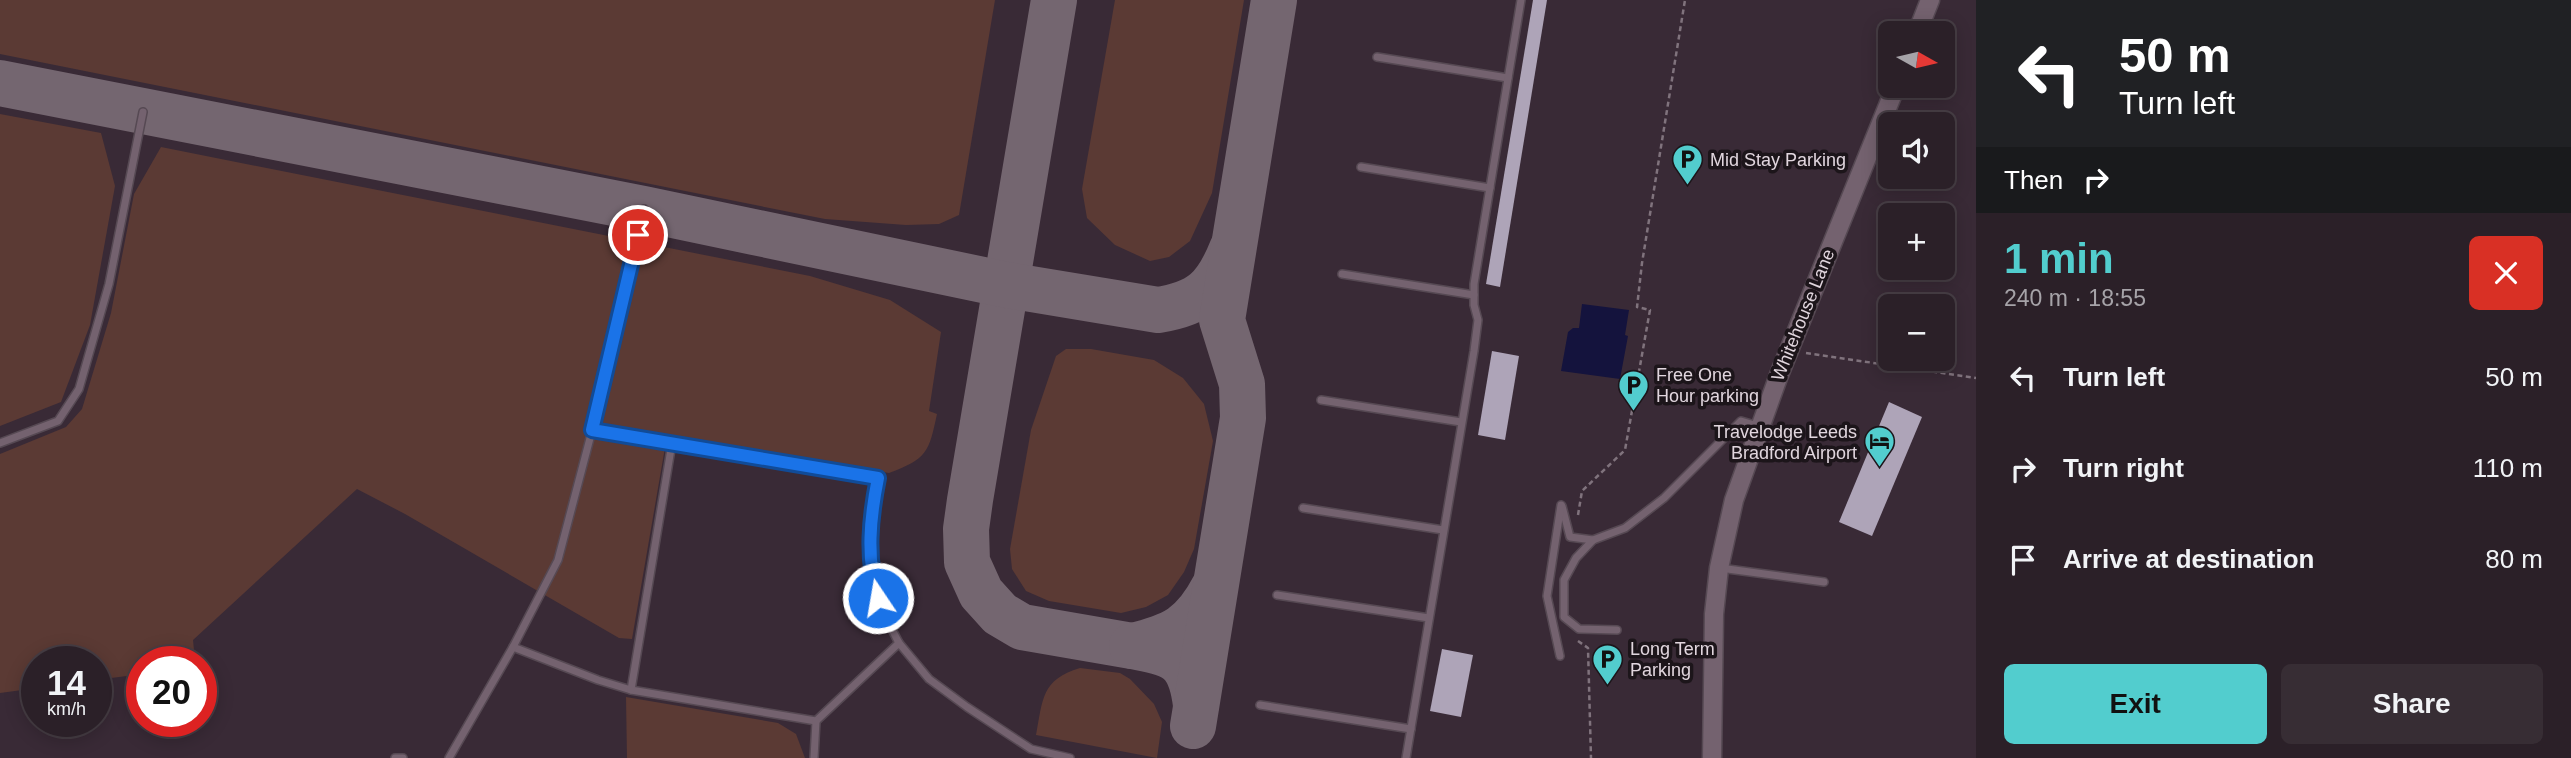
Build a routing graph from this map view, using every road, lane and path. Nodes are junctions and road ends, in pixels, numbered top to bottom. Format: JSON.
{"nodes":[{"id":1,"x":1521,"y":0,"type":"edge"},
{"id":2,"x":1685,"y":0,"type":"edge"},
{"id":3,"x":1930,"y":0,"type":"edge"},
{"id":4,"x":1922,"y":21,"type":"edge"},
{"id":5,"x":1377,"y":57,"type":"dead end"},
{"id":6,"x":1508,"y":78,"type":"junction"},
{"id":7,"x":1891,"y":98,"type":"edge"},
{"id":8,"x":143,"y":112,"type":"dead end"},
{"id":9,"x":1360,"y":167,"type":"dead end"},
{"id":10,"x":1490,"y":188,"type":"junction"},
{"id":11,"x":644,"y":209,"type":"dead end"},
{"id":12,"x":1342,"y":274,"type":"dead end"},
{"id":13,"x":1474,"y":295,"type":"junction"},
{"id":14,"x":1788,"y":350,"type":"junction"},
{"id":15,"x":1976,"y":378,"type":"edge"},
{"id":16,"x":1321,"y":400,"type":"dead end"},
{"id":17,"x":1461,"y":422,"type":"junction"},
{"id":18,"x":1759,"y":426,"type":"junction"},
{"id":19,"x":592,"y":430,"type":"junction"},
{"id":20,"x":0,"y":443,"type":"edge"},
{"id":21,"x":672,"y":443,"type":"junction"},
{"id":22,"x":1303,"y":508,"type":"dead end"},
{"id":23,"x":1443,"y":530,"type":"junction"},
{"id":24,"x":1574,"y":537,"type":"junction"},
{"id":25,"x":1593,"y":540,"type":"junction"},
{"id":26,"x":1719,"y":568,"type":"junction"},
{"id":27,"x":1824,"y":582,"type":"dead end"},
{"id":28,"x":1277,"y":594,"type":"dead end"},
{"id":29,"x":1429,"y":618,"type":"junction"},
{"id":30,"x":1617,"y":630,"type":"dead end"},
{"id":31,"x":1569,"y":635,"type":"dead end"},
{"id":32,"x":899,"y":643,"type":"junction"},
{"id":33,"x":513,"y":647,"type":"junction"},
{"id":34,"x":1560,"y":656,"type":"dead end"},
{"id":35,"x":631,"y":690,"type":"junction"},
{"id":36,"x":1260,"y":705,"type":"dead end"},
{"id":37,"x":816,"y":721,"type":"junction"},
{"id":38,"x":1411,"y":729,"type":"junction"},
{"id":39,"x":1045,"y":755,"type":"edge"},
{"id":40,"x":395,"y":758,"type":"edge"},
{"id":41,"x":403,"y":758,"type":"edge"},
{"id":42,"x":449,"y":758,"type":"edge"},
{"id":43,"x":814,"y":758,"type":"edge"},
{"id":44,"x":1070,"y":758,"type":"edge"},
{"id":45,"x":1406,"y":758,"type":"edge"},
{"id":46,"x":1591,"y":758,"type":"edge"},
{"id":47,"x":1712,"y":758,"type":"edge"}],
"edges":[{"from":1,"to":6,"type":"lane"},
{"from":2,"to":24,"type":"path"},
{"from":3,"to":4,"type":"street"},
{"from":5,"to":6,"type":"lane"},
{"from":6,"to":10,"type":"lane"},
{"from":7,"to":14,"type":"street","name":"Whitehouse Lane"},
{"from":8,"to":20,"type":"lane"},
{"from":9,"to":10,"type":"lane"},
{"from":10,"to":13,"type":"lane"},
{"from":11,"to":19,"type":"lane"},
{"from":12,"to":13,"type":"lane"},
{"from":13,"to":17,"type":"lane"},
{"from":14,"to":15,"type":"path"},
{"from":14,"to":18,"type":"street","name":"Whitehouse Lane"},
{"from":16,"to":17,"type":"lane"},
{"from":17,"to":23,"type":"lane"},
{"from":18,"to":25,"type":"lane"},
{"from":18,"to":26,"type":"street","name":"Whitehouse Lane"},
{"from":19,"to":21,"type":"lane"},
{"from":19,"to":33,"type":"lane"},
{"from":21,"to":32,"type":"lane"},
{"from":21,"to":35,"type":"lane"},
{"from":22,"to":23,"type":"lane"},
{"from":23,"to":29,"type":"lane"},
{"from":24,"to":25,"type":"lane"},
{"from":24,"to":34,"type":"lane"},
{"from":25,"to":30,"type":"lane"},
{"from":26,"to":27,"type":"lane"},
{"from":26,"to":47,"type":"street","name":"Whitehouse Lane"},
{"from":28,"to":29,"type":"lane"},
{"from":29,"to":38,"type":"lane"},
{"from":31,"to":46,"type":"path"},
{"from":32,"to":37,"type":"lane"},
{"from":32,"to":39,"type":"lane"},
{"from":33,"to":35,"type":"lane"},
{"from":33,"to":42,"type":"lane"},
{"from":35,"to":37,"type":"lane"},
{"from":36,"to":38,"type":"lane"},
{"from":37,"to":43,"type":"lane"},
{"from":38,"to":45,"type":"lane"},
{"from":39,"to":44,"type":"lane"},
{"from":40,"to":41,"type":"lane"}]}
